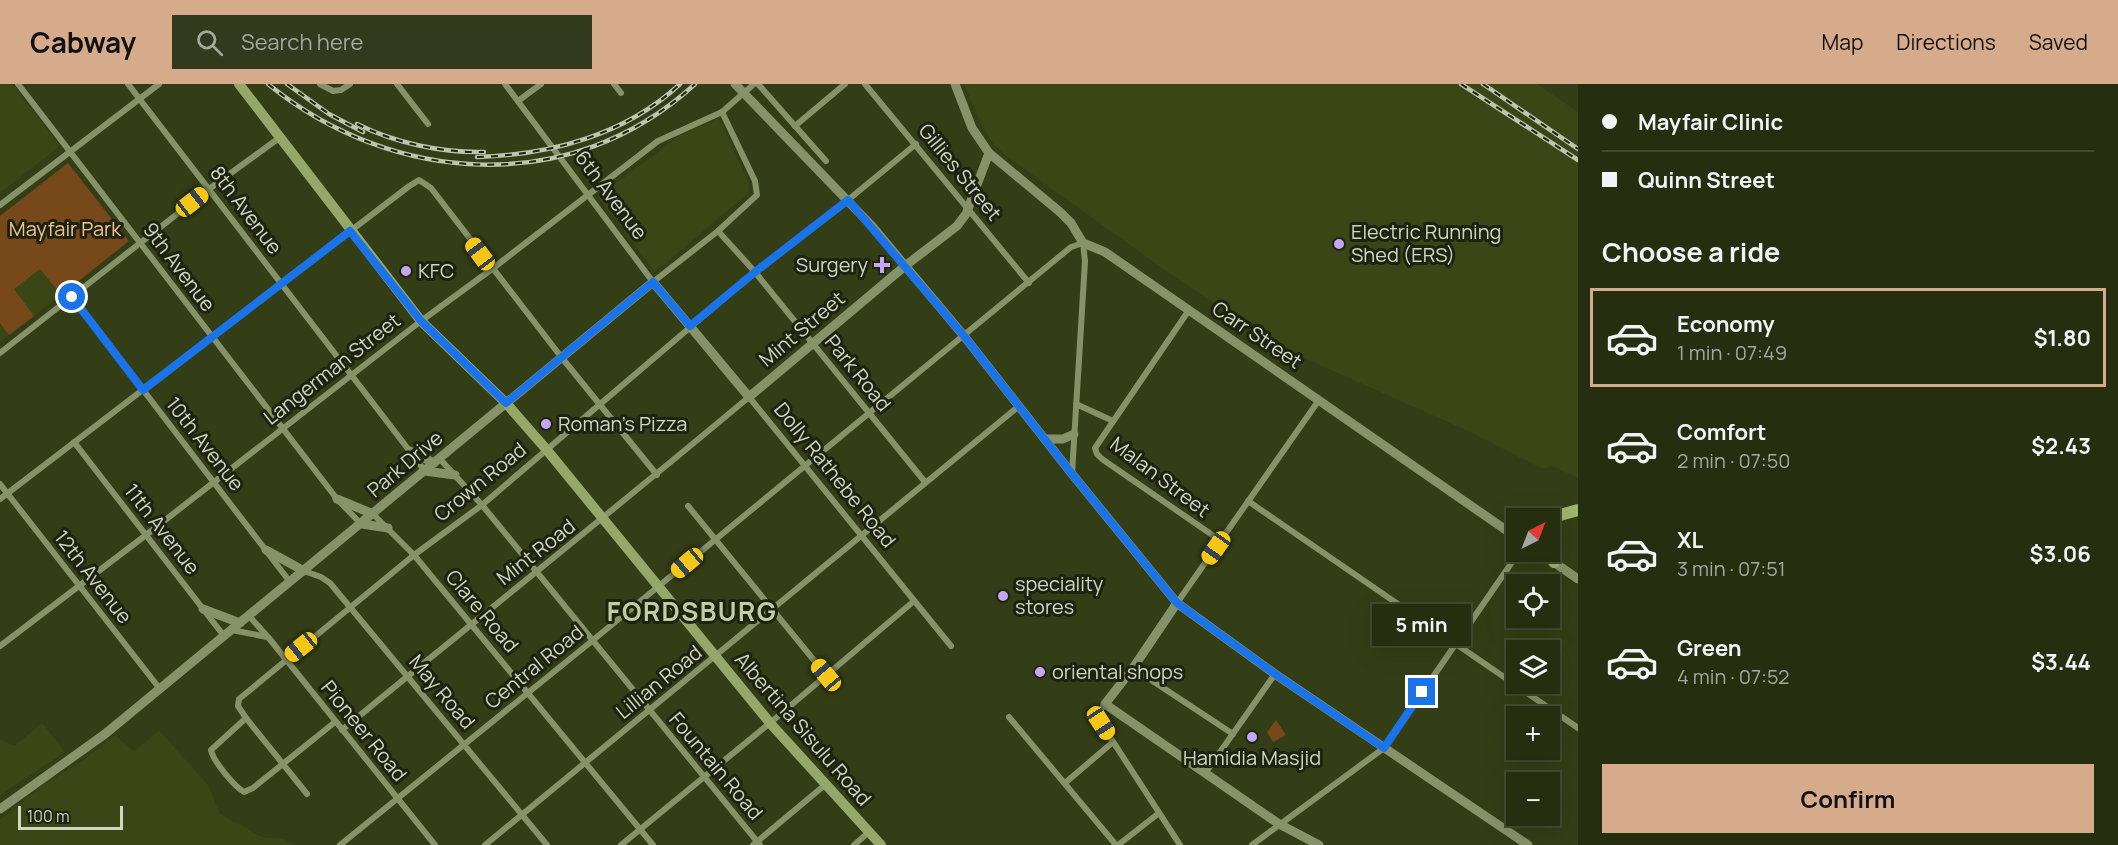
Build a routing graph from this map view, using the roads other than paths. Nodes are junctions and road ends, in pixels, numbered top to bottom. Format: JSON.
{"nodes":[{"id":1,"x":18,"y":84,"type":"edge"},
{"id":2,"x":128,"y":84,"type":"edge"},
{"id":3,"x":159,"y":84,"type":"edge"},
{"id":4,"x":239,"y":84,"type":"edge"},
{"id":5,"x":320,"y":84,"type":"edge"},
{"id":6,"x":350,"y":84,"type":"edge"},
{"id":7,"x":397,"y":84,"type":"edge"},
{"id":8,"x":505,"y":84,"type":"edge"},
{"id":9,"x":541,"y":84,"type":"edge"},
{"id":10,"x":614,"y":84,"type":"edge"},
{"id":11,"x":735,"y":84,"type":"edge"},
{"id":12,"x":756,"y":84,"type":"edge"},
{"id":13,"x":844,"y":84,"type":"edge"},
{"id":14,"x":865,"y":84,"type":"edge"},
{"id":15,"x":955,"y":84,"type":"edge"},
{"id":16,"x":621,"y":93,"type":"dead end"},
{"id":17,"x":140,"y":99,"type":"junction"},
{"id":18,"x":518,"y":101,"type":"junction"},
{"id":19,"x":722,"y":112,"type":"junction"},
{"id":20,"x":428,"y":124,"type":"dead end"},
{"id":21,"x":795,"y":126,"type":"junction"},
{"id":22,"x":279,"y":138,"type":"junction"},
{"id":23,"x":916,"y":144,"type":"junction"},
{"id":24,"x":70,"y":151,"type":"junction"},
{"id":25,"x":988,"y":153,"type":"junction"},
{"id":26,"x":826,"y":161,"type":"dead end"},
{"id":27,"x":209,"y":189,"type":"junction"},
{"id":28,"x":589,"y":196,"type":"junction"},
{"id":29,"x":848,"y":200,"type":"junction"},
{"id":30,"x":0,"y":205,"type":"edge"},
{"id":31,"x":968,"y":208,"type":"junction"},
{"id":32,"x":350,"y":231,"type":"junction"},
{"id":33,"x":718,"y":231,"type":"junction"},
{"id":34,"x":141,"y":243,"type":"junction"},
{"id":35,"x":1083,"y":243,"type":"junction"},
{"id":36,"x":905,"y":266,"type":"junction"},
{"id":37,"x":492,"y":269,"type":"junction"},
{"id":38,"x":755,"y":272,"type":"junction"},
{"id":39,"x":653,"y":282,"type":"junction"},
{"id":40,"x":282,"y":283,"type":"junction"},
{"id":41,"x":1029,"y":283,"type":"junction"},
{"id":42,"x":72,"y":297,"type":"junction"},
{"id":43,"x":1187,"y":312,"type":"junction"},
{"id":44,"x":421,"y":321,"type":"junction"},
{"id":45,"x":690,"y":326,"type":"junction"},
{"id":46,"x":964,"y":336,"type":"junction"},
{"id":47,"x":211,"y":337,"type":"junction"},
{"id":48,"x":813,"y":344,"type":"junction"},
{"id":49,"x":0,"y":353,"type":"edge"},
{"id":50,"x":562,"y":358,"type":"junction"},
{"id":51,"x":352,"y":374,"type":"junction"},
{"id":52,"x":143,"y":390,"type":"junction"},
{"id":53,"x":749,"y":397,"type":"junction"},
{"id":54,"x":1319,"y":400,"type":"junction"},
{"id":55,"x":506,"y":403,"type":"junction"},
{"id":56,"x":599,"y":404,"type":"junction"},
{"id":57,"x":1076,"y":404,"type":"junction"},
{"id":58,"x":1019,"y":406,"type":"junction"},
{"id":59,"x":869,"y":413,"type":"junction"},
{"id":60,"x":1113,"y":421,"type":"junction"},
{"id":61,"x":282,"y":427,"type":"junction"},
{"id":62,"x":1074,"y":434,"type":"junction"},
{"id":63,"x":1045,"y":439,"type":"junction"},
{"id":64,"x":74,"y":442,"type":"junction"},
{"id":65,"x":546,"y":448,"type":"junction"},
{"id":66,"x":410,"y":451,"type":"junction"},
{"id":67,"x":437,"y":461,"type":"junction"},
{"id":68,"x":805,"y":466,"type":"junction"},
{"id":69,"x":425,"y":471,"type":"junction"},
{"id":70,"x":1072,"y":474,"type":"junction"},
{"id":71,"x":455,"y":475,"type":"junction"},
{"id":72,"x":657,"y":475,"type":"junction"},
{"id":73,"x":214,"y":481,"type":"junction"},
{"id":74,"x":925,"y":482,"type":"junction"},
{"id":75,"x":0,"y":484,"type":"edge"},
{"id":76,"x":7,"y":494,"type":"junction"},
{"id":77,"x":0,"y":499,"type":"edge"},
{"id":78,"x":337,"y":499,"type":"junction"},
{"id":79,"x":1248,"y":501,"type":"junction"},
{"id":80,"x":482,"y":505,"type":"junction"},
{"id":81,"x":688,"y":506,"type":"dead end"},
{"id":82,"x":1572,"y":511,"type":"edge"},
{"id":83,"x":373,"y":514,"type":"junction"},
{"id":84,"x":604,"y":519,"type":"junction"},
{"id":85,"x":1560,"y":523,"type":"edge"},
{"id":86,"x":362,"y":524,"type":"junction"},
{"id":87,"x":388,"y":528,"type":"junction"},
{"id":88,"x":1506,"y":530,"type":"edge"},
{"id":89,"x":147,"y":535,"type":"junction"},
{"id":90,"x":862,"y":535,"type":"junction"},
{"id":91,"x":714,"y":539,"type":"junction"},
{"id":92,"x":1221,"y":542,"type":"junction"},
{"id":93,"x":266,"y":550,"type":"junction"},
{"id":94,"x":414,"y":555,"type":"junction"},
{"id":95,"x":1512,"y":562,"type":"edge"},
{"id":96,"x":1559,"y":562,"type":"edge"},
{"id":97,"x":304,"y":572,"type":"junction"},
{"id":98,"x":536,"y":573,"type":"junction"},
{"id":99,"x":1578,"y":579,"type":"edge"},
{"id":100,"x":290,"y":582,"type":"junction"},
{"id":101,"x":79,"y":585,"type":"junction"},
{"id":102,"x":659,"y":587,"type":"junction"},
{"id":103,"x":914,"y":602,"type":"junction"},
{"id":104,"x":1177,"y":603,"type":"junction"},
{"id":105,"x":350,"y":607,"type":"junction"},
{"id":106,"x":203,"y":609,"type":"junction"},
{"id":107,"x":772,"y":610,"type":"junction"},
{"id":108,"x":249,"y":616,"type":"junction"},
{"id":109,"x":240,"y":623,"type":"junction"},
{"id":110,"x":471,"y":624,"type":"junction"},
{"id":111,"x":228,"y":633,"type":"junction"},
{"id":112,"x":268,"y":637,"type":"junction"},
{"id":113,"x":592,"y":641,"type":"junction"},
{"id":114,"x":1456,"y":643,"type":"junction"},
{"id":115,"x":0,"y":646,"type":"edge"},
{"id":116,"x":951,"y":646,"type":"dead end"},
{"id":117,"x":717,"y":656,"type":"junction"},
{"id":118,"x":285,"y":660,"type":"junction"},
{"id":119,"x":1133,"y":668,"type":"junction"},
{"id":120,"x":1275,"y":674,"type":"junction"},
{"id":121,"x":826,"y":675,"type":"junction"},
{"id":122,"x":408,"y":676,"type":"junction"},
{"id":123,"x":160,"y":689,"type":"junction"},
{"id":124,"x":528,"y":693,"type":"junction"},
{"id":125,"x":1105,"y":704,"type":"junction"},
{"id":126,"x":649,"y":711,"type":"junction"},
{"id":127,"x":1010,"y":717,"type":"dead end"},
{"id":128,"x":246,"y":718,"type":"junction"},
{"id":129,"x":335,"y":722,"type":"junction"},
{"id":130,"x":770,"y":723,"type":"junction"},
{"id":131,"x":1578,"y":728,"type":"edge"},
{"id":132,"x":342,"y":730,"type":"junction"},
{"id":133,"x":1233,"y":734,"type":"junction"},
{"id":134,"x":1113,"y":742,"type":"junction"},
{"id":135,"x":464,"y":746,"type":"junction"},
{"id":136,"x":1384,"y":748,"type":"junction"},
{"id":137,"x":283,"y":763,"type":"junction"},
{"id":138,"x":586,"y":763,"type":"junction"},
{"id":139,"x":1206,"y":772,"type":"junction"},
{"id":140,"x":704,"y":777,"type":"junction"},
{"id":141,"x":1065,"y":783,"type":"junction"},
{"id":142,"x":826,"y":784,"type":"junction"},
{"id":143,"x":307,"y":794,"type":"dead end"},
{"id":144,"x":398,"y":799,"type":"junction"},
{"id":145,"x":0,"y":809,"type":"edge"},
{"id":146,"x":1159,"y":813,"type":"junction"},
{"id":147,"x":522,"y":815,"type":"junction"},
{"id":148,"x":1279,"y":824,"type":"junction"},
{"id":149,"x":640,"y":830,"type":"junction"},
{"id":150,"x":869,"y":832,"type":"junction"},
{"id":151,"x":757,"y":844,"type":"edge"},
{"id":152,"x":340,"y":845,"type":"edge"},
{"id":153,"x":435,"y":845,"type":"edge"},
{"id":154,"x":485,"y":845,"type":"edge"},
{"id":155,"x":547,"y":845,"type":"edge"},
{"id":156,"x":621,"y":845,"type":"edge"},
{"id":157,"x":653,"y":845,"type":"edge"},
{"id":158,"x":854,"y":845,"type":"edge"},
{"id":159,"x":881,"y":845,"type":"edge"},
{"id":160,"x":1117,"y":845,"type":"edge"},
{"id":161,"x":1180,"y":845,"type":"edge"},
{"id":162,"x":1252,"y":845,"type":"edge"},
{"id":163,"x":1319,"y":845,"type":"edge"},
{"id":164,"x":1528,"y":845,"type":"edge"}],
"edges":[{"from":1,"to":24,"type":"street","name":"9th Avenue"},
{"from":2,"to":17,"type":"street","name":"8th Avenue"},
{"from":3,"to":17,"type":"street"},
{"from":4,"to":22,"type":"main road","name":"Albertina Sisulu Road"},
{"from":5,"to":6,"type":"street"},
{"from":7,"to":20,"type":"street"},
{"from":8,"to":18,"type":"street","name":"6th Avenue"},
{"from":9,"to":18,"type":"street"},
{"from":10,"to":16,"type":"street"},
{"from":11,"to":29,"type":"street"},
{"from":12,"to":19,"type":"street","name":"Langerman Street"},
{"from":12,"to":21,"type":"street"},
{"from":13,"to":21,"type":"street"},
{"from":14,"to":23,"type":"street","name":"Gillies Street"},
{"from":15,"to":25,"type":"street"},
{"from":17,"to":24,"type":"street"},
{"from":17,"to":27,"type":"street","name":"8th Avenue"},
{"from":18,"to":28,"type":"street","name":"6th Avenue"},
{"from":19,"to":28,"type":"street","name":"Langerman Street"},
{"from":19,"to":33,"type":"street","name":"Park Drive"},
{"from":21,"to":26,"type":"street"},
{"from":22,"to":27,"type":"street"},
{"from":22,"to":32,"type":"main road","name":"Albertina Sisulu Road"},
{"from":23,"to":29,"type":"street","name":"Crown Road"},
{"from":23,"to":31,"type":"street","name":"Gillies Street"},
{"from":24,"to":30,"type":"street"},
{"from":24,"to":34,"type":"street","name":"9th Avenue"},
{"from":25,"to":31,"type":"street","name":"Mint Street"},
{"from":25,"to":35,"type":"street"},
{"from":27,"to":34,"type":"street"},
{"from":27,"to":40,"type":"street","name":"8th Avenue"},
{"from":28,"to":37,"type":"street","name":"Langerman Street"},
{"from":28,"to":39,"type":"street","name":"6th Avenue"},
{"from":29,"to":36,"type":"street"},
{"from":29,"to":38,"type":"street","name":"Crown Road"},
{"from":31,"to":36,"type":"street","name":"Mint Street"},
{"from":31,"to":41,"type":"street","name":"Gillies Street"},
{"from":32,"to":37,"type":"street"},
{"from":32,"to":40,"type":"street"},
{"from":32,"to":44,"type":"main road","name":"Albertina Sisulu Road"},
{"from":33,"to":38,"type":"street","name":"Park Road"},
{"from":33,"to":39,"type":"street","name":"Park Drive"},
{"from":34,"to":42,"type":"street"},
{"from":34,"to":47,"type":"street","name":"9th Avenue"},
{"from":35,"to":41,"type":"street","name":"Central Road"},
{"from":35,"to":43,"type":"street","name":"Carr Street"},
{"from":35,"to":57,"type":"street"},
{"from":36,"to":46,"type":"street"},
{"from":36,"to":48,"type":"street","name":"Mint Street"},
{"from":37,"to":44,"type":"street","name":"Langerman Street"},
{"from":37,"to":50,"type":"street"},
{"from":38,"to":45,"type":"street","name":"Crown Road"},
{"from":38,"to":48,"type":"street","name":"Park Road"},
{"from":39,"to":45,"type":"street","name":"6th Avenue"},
{"from":39,"to":50,"type":"street","name":"Park Drive"},
{"from":40,"to":47,"type":"street"},
{"from":40,"to":51,"type":"street","name":"8th Avenue"},
{"from":41,"to":46,"type":"street","name":"Central Road"},
{"from":42,"to":49,"type":"street"},
{"from":42,"to":52,"type":"street","name":"10th Avenue"},
{"from":43,"to":54,"type":"street","name":"Carr Street"},
{"from":43,"to":60,"type":"street","name":"Malan Street"},
{"from":44,"to":51,"type":"street","name":"Langerman Street"},
{"from":44,"to":55,"type":"main road","name":"Albertina Sisulu Road"},
{"from":45,"to":53,"type":"street","name":"Dolly Rathebe Road"},
{"from":45,"to":56,"type":"street","name":"Crown Road"},
{"from":46,"to":58,"type":"street"},
{"from":46,"to":59,"type":"street","name":"Central Road"},
{"from":47,"to":52,"type":"street"},
{"from":47,"to":61,"type":"street","name":"9th Avenue"},
{"from":48,"to":53,"type":"street","name":"Mint Street"},
{"from":48,"to":59,"type":"street","name":"Park Road"},
{"from":50,"to":55,"type":"street","name":"Park Drive"},
{"from":50,"to":56,"type":"street"},
{"from":51,"to":61,"type":"street","name":"Langerman Street"},
{"from":51,"to":66,"type":"street","name":"8th Avenue"},
{"from":52,"to":64,"type":"street"},
{"from":52,"to":73,"type":"street","name":"10th Avenue"},
{"from":53,"to":68,"type":"street","name":"Dolly Rathebe Road"},
{"from":53,"to":72,"type":"street","name":"Mint Road"},
{"from":54,"to":79,"type":"street"},
{"from":54,"to":88,"type":"street","name":"Carr Street"},
{"from":55,"to":65,"type":"main road","name":"Albertina Sisulu Road"},
{"from":55,"to":67,"type":"street","name":"Park Drive"},
{"from":56,"to":65,"type":"street","name":"Crown Road"},
{"from":56,"to":72,"type":"street"},
{"from":57,"to":60,"type":"street"},
{"from":57,"to":62,"type":"street"},
{"from":58,"to":63,"type":"street"},
{"from":58,"to":74,"type":"street","name":"Lillian Road"},
{"from":59,"to":68,"type":"street","name":"Central Road"},
{"from":59,"to":74,"type":"street","name":"Park Road"},
{"from":60,"to":92,"type":"street","name":"Malan Street"},
{"from":61,"to":73,"type":"street","name":"Langerman Street"},
{"from":61,"to":78,"type":"street","name":"9th Avenue"},
{"from":62,"to":63,"type":"street"},
{"from":62,"to":70,"type":"street"},
{"from":63,"to":70,"type":"street"},
{"from":64,"to":76,"type":"street"},
{"from":64,"to":89,"type":"street","name":"11th Avenue"},
{"from":65,"to":80,"type":"street","name":"Crown Road"},
{"from":65,"to":84,"type":"main road","name":"Albertina Sisulu Road"},
{"from":66,"to":67,"type":"street"},
{"from":66,"to":69,"type":"street","name":"8th Avenue"},
{"from":67,"to":69,"type":"street","name":"Park Drive"},
{"from":67,"to":71,"type":"street","name":"Fountain Road"},
{"from":68,"to":90,"type":"street","name":"Dolly Rathebe Road"},
{"from":68,"to":91,"type":"street","name":"Central Road"},
{"from":69,"to":71,"type":"street"},
{"from":69,"to":83,"type":"street","name":"Park Drive"},
{"from":70,"to":104,"type":"street"},
{"from":71,"to":80,"type":"street","name":"Fountain Road"},
{"from":72,"to":84,"type":"street","name":"Mint Road"},
{"from":73,"to":89,"type":"street","name":"Langerman Street"},
{"from":73,"to":93,"type":"street","name":"10th Avenue"},
{"from":74,"to":90,"type":"street","name":"Lillian Road"},
{"from":75,"to":76,"type":"street","name":"12th Avenue"},
{"from":76,"to":77,"type":"street"},
{"from":76,"to":101,"type":"street","name":"12th Avenue"},
{"from":78,"to":83,"type":"street"},
{"from":78,"to":86,"type":"street","name":"9th Avenue"},
{"from":79,"to":92,"type":"street"},
{"from":79,"to":114,"type":"street"},
{"from":80,"to":94,"type":"street","name":"Crown Road"},
{"from":80,"to":98,"type":"street","name":"Fountain Road"},
{"from":81,"to":91,"type":"street"},
{"from":82,"to":85,"type":"highway"},
{"from":83,"to":86,"type":"street","name":"Park Drive"},
{"from":83,"to":87,"type":"street","name":"Clare Road"},
{"from":84,"to":98,"type":"street","name":"Mint Road"},
{"from":84,"to":102,"type":"main road","name":"Albertina Sisulu Road"},
{"from":86,"to":87,"type":"street"},
{"from":86,"to":97,"type":"street","name":"Park Drive"},
{"from":87,"to":94,"type":"street","name":"Clare Road"},
{"from":89,"to":101,"type":"street","name":"Langerman Street"},
{"from":89,"to":106,"type":"street","name":"11th Avenue"},
{"from":90,"to":103,"type":"street","name":"Dolly Rathebe Road"},
{"from":90,"to":107,"type":"street","name":"Lillian Road"},
{"from":91,"to":102,"type":"street","name":"Central Road"},
{"from":91,"to":107,"type":"street"},
{"from":92,"to":104,"type":"street"},
{"from":93,"to":97,"type":"street"},
{"from":93,"to":100,"type":"street","name":"10th Avenue"},
{"from":94,"to":105,"type":"street","name":"Crown Road"},
{"from":94,"to":110,"type":"street","name":"Clare Road"},
{"from":95,"to":114,"type":"street"},
{"from":96,"to":99,"type":"street"},
{"from":97,"to":100,"type":"street","name":"Park Drive"},
{"from":97,"to":105,"type":"street","name":"May Road"},
{"from":98,"to":110,"type":"street","name":"Mint Road"},
{"from":98,"to":113,"type":"street","name":"Fountain Road"},
{"from":100,"to":108,"type":"street","name":"Park Drive"},
{"from":101,"to":115,"type":"street","name":"Langerman Street"},
{"from":101,"to":123,"type":"street","name":"12th Avenue"},
{"from":102,"to":113,"type":"street","name":"Central Road"},
{"from":102,"to":117,"type":"main road","name":"Albertina Sisulu Road"},
{"from":103,"to":116,"type":"street","name":"Dolly Rathebe Road"},
{"from":103,"to":121,"type":"street"},
{"from":104,"to":119,"type":"street"},
{"from":104,"to":120,"type":"street"},
{"from":105,"to":118,"type":"street","name":"Crown Road"},
{"from":105,"to":122,"type":"street","name":"May Road"},
{"from":106,"to":109,"type":"street"},
{"from":106,"to":111,"type":"street","name":"11th Avenue"},
{"from":107,"to":117,"type":"street","name":"Lillian Road"},
{"from":107,"to":121,"type":"street"},
{"from":108,"to":109,"type":"street","name":"Park Drive"},
{"from":108,"to":112,"type":"street","name":"Pioneer Road"},
{"from":109,"to":111,"type":"street","name":"Park Drive"},
{"from":110,"to":122,"type":"street","name":"Mint Road"},
{"from":110,"to":124,"type":"street","name":"Clare Road"},
{"from":111,"to":112,"type":"street"},
{"from":111,"to":123,"type":"street","name":"Park Drive"},
{"from":112,"to":118,"type":"street","name":"Pioneer Road"},
{"from":113,"to":124,"type":"street","name":"Central Road"},
{"from":113,"to":126,"type":"street","name":"Fountain Road"},
{"from":114,"to":131,"type":"street"},
{"from":114,"to":136,"type":"street"},
{"from":117,"to":126,"type":"street","name":"Lillian Road"},
{"from":117,"to":130,"type":"main road","name":"Albertina Sisulu Road"},
{"from":118,"to":128,"type":"street","name":"Crown Road"},
{"from":118,"to":129,"type":"street","name":"Pioneer Road"},
{"from":119,"to":125,"type":"street"},
{"from":119,"to":133,"type":"street"},
{"from":120,"to":133,"type":"street"},
{"from":120,"to":136,"type":"street"},
{"from":121,"to":130,"type":"street"},
{"from":122,"to":132,"type":"street","name":"Mint Road"},
{"from":122,"to":135,"type":"street","name":"May Road"},
{"from":123,"to":145,"type":"street","name":"Park Drive"},
{"from":124,"to":135,"type":"street","name":"Central Road"},
{"from":124,"to":138,"type":"street","name":"Clare Road"},
{"from":125,"to":134,"type":"street"},
{"from":125,"to":139,"type":"street"},
{"from":126,"to":138,"type":"street","name":"Lillian Road"},
{"from":126,"to":140,"type":"street","name":"Fountain Road"},
{"from":127,"to":141,"type":"street"},
{"from":128,"to":137,"type":"street"},
{"from":128,"to":137,"type":"street"},
{"from":129,"to":132,"type":"street","name":"Pioneer Road"},
{"from":129,"to":137,"type":"street"},
{"from":130,"to":140,"type":"street"},
{"from":130,"to":142,"type":"main road","name":"Albertina Sisulu Road"},
{"from":132,"to":144,"type":"street","name":"Pioneer Road"},
{"from":133,"to":139,"type":"street"},
{"from":134,"to":141,"type":"street"},
{"from":134,"to":146,"type":"street"},
{"from":135,"to":144,"type":"street","name":"Central Road"},
{"from":135,"to":147,"type":"street","name":"May Road"},
{"from":136,"to":148,"type":"street"},
{"from":136,"to":164,"type":"street"},
{"from":137,"to":143,"type":"street"},
{"from":138,"to":147,"type":"street","name":"Lillian Road"},
{"from":138,"to":149,"type":"street","name":"Clare Road"},
{"from":139,"to":148,"type":"street"},
{"from":140,"to":149,"type":"street"},
{"from":140,"to":151,"type":"street","name":"Fountain Road"},
{"from":141,"to":160,"type":"street"},
{"from":142,"to":150,"type":"main road","name":"Albertina Sisulu Road"},
{"from":142,"to":151,"type":"street"},
{"from":144,"to":152,"type":"street","name":"Central Road"},
{"from":144,"to":153,"type":"street","name":"Pioneer Road"},
{"from":146,"to":160,"type":"street"},
{"from":146,"to":161,"type":"street"},
{"from":147,"to":154,"type":"street","name":"Lillian Road"},
{"from":147,"to":155,"type":"street","name":"May Road"},
{"from":148,"to":162,"type":"street"},
{"from":148,"to":163,"type":"street"},
{"from":149,"to":156,"type":"street"},
{"from":149,"to":157,"type":"street","name":"Clare Road"},
{"from":150,"to":158,"type":"street"},
{"from":150,"to":159,"type":"main road","name":"Albertina Sisulu Road"}]}
